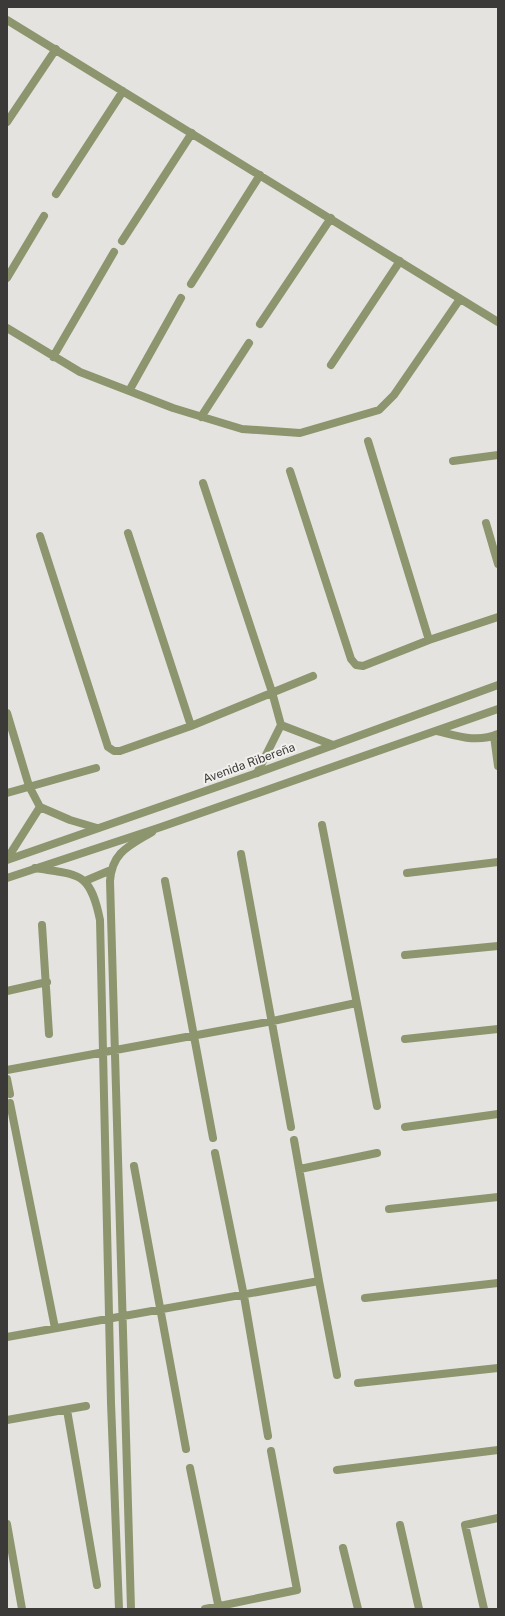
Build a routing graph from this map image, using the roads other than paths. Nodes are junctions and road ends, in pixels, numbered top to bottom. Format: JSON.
{"nodes":[{"id":1,"x":7,"y":20,"type":"edge"},
{"id":2,"x":56,"y":49,"type":"junction"},
{"id":3,"x":123,"y":91,"type":"junction"},
{"id":4,"x":7,"y":122,"type":"edge"},
{"id":5,"x":192,"y":133,"type":"junction"},
{"id":6,"x":260,"y":175,"type":"junction"},
{"id":7,"x":56,"y":194,"type":"dead end"},
{"id":8,"x":44,"y":216,"type":"dead end"},
{"id":9,"x":331,"y":218,"type":"junction"},
{"id":10,"x":122,"y":241,"type":"dead end"},
{"id":11,"x":114,"y":252,"type":"dead end"},
{"id":12,"x":400,"y":260,"type":"junction"},
{"id":13,"x":7,"y":278,"type":"edge"},
{"id":14,"x":191,"y":284,"type":"dead end"},
{"id":15,"x":181,"y":298,"type":"dead end"},
{"id":16,"x":460,"y":299,"type":"junction"},
{"id":17,"x":498,"y":322,"type":"edge"},
{"id":18,"x":260,"y":324,"type":"dead end"},
{"id":19,"x":7,"y":328,"type":"edge"},
{"id":20,"x":249,"y":343,"type":"dead end"},
{"id":21,"x":53,"y":357,"type":"junction"},
{"id":22,"x":331,"y":365,"type":"dead end"},
{"id":23,"x":129,"y":391,"type":"junction"},
{"id":24,"x":201,"y":417,"type":"junction"},
{"id":25,"x":368,"y":441,"type":"dead end"},
{"id":26,"x":498,"y":455,"type":"edge"},
{"id":27,"x":453,"y":461,"type":"dead end"},
{"id":28,"x":290,"y":471,"type":"dead end"},
{"id":29,"x":203,"y":483,"type":"dead end"},
{"id":30,"x":486,"y":523,"type":"dead end"},
{"id":31,"x":128,"y":533,"type":"dead end"},
{"id":32,"x":40,"y":536,"type":"dead end"},
{"id":33,"x":498,"y":564,"type":"edge"},
{"id":34,"x":498,"y":617,"type":"edge"},
{"id":35,"x":429,"y":640,"type":"junction"},
{"id":36,"x":313,"y":676,"type":"dead end"},
{"id":37,"x":498,"y":684,"type":"edge"},
{"id":38,"x":272,"y":692,"type":"junction"},
{"id":39,"x":498,"y":709,"type":"edge"},
{"id":40,"x":7,"y":713,"type":"edge"},
{"id":41,"x":281,"y":725,"type":"junction"},
{"id":42,"x":191,"y":726,"type":"junction"},
{"id":43,"x":437,"y":731,"type":"junction"},
{"id":44,"x":496,"y":735,"type":"edge"},
{"id":45,"x":333,"y":745,"type":"junction"},
{"id":46,"x":498,"y":766,"type":"edge"},
{"id":47,"x":96,"y":768,"type":"dead end"},
{"id":48,"x":257,"y":773,"type":"junction"},
{"id":49,"x":29,"y":786,"type":"junction"},
{"id":50,"x":7,"y":793,"type":"edge"},
{"id":51,"x":40,"y":807,"type":"junction"},
{"id":52,"x":322,"y":825,"type":"dead end"},
{"id":53,"x":161,"y":827,"type":"junction"},
{"id":54,"x":97,"y":828,"type":"junction"},
{"id":55,"x":241,"y":854,"type":"dead end"},
{"id":56,"x":7,"y":859,"type":"edge"},
{"id":57,"x":498,"y":862,"type":"edge"},
{"id":58,"x":34,"y":868,"type":"junction"},
{"id":59,"x":111,"y":870,"type":"junction"},
{"id":60,"x":407,"y":873,"type":"dead end"},
{"id":61,"x":7,"y":878,"type":"edge"},
{"id":62,"x":85,"y":881,"type":"junction"},
{"id":63,"x":165,"y":881,"type":"dead end"},
{"id":64,"x":42,"y":925,"type":"dead end"},
{"id":65,"x":498,"y":946,"type":"edge"},
{"id":66,"x":405,"y":955,"type":"dead end"},
{"id":67,"x":47,"y":982,"type":"junction"},
{"id":68,"x":7,"y":991,"type":"edge"},
{"id":69,"x":356,"y":1003,"type":"junction"},
{"id":70,"x":273,"y":1021,"type":"junction"},
{"id":71,"x":498,"y":1029,"type":"edge"},
{"id":72,"x":49,"y":1034,"type":"dead end"},
{"id":73,"x":192,"y":1035,"type":"junction"},
{"id":74,"x":405,"y":1039,"type":"dead end"},
{"id":75,"x":114,"y":1051,"type":"junction"},
{"id":76,"x":102,"y":1054,"type":"junction"},
{"id":77,"x":7,"y":1070,"type":"edge"},
{"id":78,"x":7,"y":1079,"type":"edge"},
{"id":79,"x":10,"y":1094,"type":"dead end"},
{"id":80,"x":10,"y":1103,"type":"dead end"},
{"id":81,"x":377,"y":1106,"type":"dead end"},
{"id":82,"x":498,"y":1114,"type":"edge"},
{"id":83,"x":291,"y":1127,"type":"dead end"},
{"id":84,"x":405,"y":1127,"type":"dead end"},
{"id":85,"x":213,"y":1138,"type":"dead end"},
{"id":86,"x":294,"y":1140,"type":"dead end"},
{"id":87,"x":215,"y":1153,"type":"dead end"},
{"id":88,"x":377,"y":1153,"type":"dead end"},
{"id":89,"x":134,"y":1166,"type":"dead end"},
{"id":90,"x":300,"y":1169,"type":"junction"},
{"id":91,"x":498,"y":1197,"type":"edge"},
{"id":92,"x":389,"y":1209,"type":"dead end"},
{"id":93,"x":319,"y":1281,"type":"junction"},
{"id":94,"x":498,"y":1283,"type":"edge"},
{"id":95,"x":244,"y":1296,"type":"junction"},
{"id":96,"x":365,"y":1298,"type":"dead end"},
{"id":97,"x":160,"y":1311,"type":"junction"},
{"id":98,"x":122,"y":1316,"type":"junction"},
{"id":99,"x":109,"y":1319,"type":"junction"},
{"id":100,"x":55,"y":1328,"type":"junction"},
{"id":101,"x":7,"y":1337,"type":"edge"},
{"id":102,"x":498,"y":1368,"type":"edge"},
{"id":103,"x":337,"y":1375,"type":"dead end"},
{"id":104,"x":358,"y":1383,"type":"dead end"},
{"id":105,"x":86,"y":1406,"type":"dead end"},
{"id":106,"x":67,"y":1410,"type":"junction"},
{"id":107,"x":7,"y":1420,"type":"edge"},
{"id":108,"x":268,"y":1436,"type":"dead end"},
{"id":109,"x":186,"y":1449,"type":"dead end"},
{"id":110,"x":498,"y":1450,"type":"edge"},
{"id":111,"x":271,"y":1451,"type":"dead end"},
{"id":112,"x":190,"y":1468,"type":"dead end"},
{"id":113,"x":337,"y":1470,"type":"dead end"},
{"id":114,"x":498,"y":1518,"type":"edge"},
{"id":115,"x":7,"y":1524,"type":"edge"},
{"id":116,"x":400,"y":1525,"type":"dead end"},
{"id":117,"x":343,"y":1548,"type":"dead end"},
{"id":118,"x":97,"y":1585,"type":"dead end"},
{"id":119,"x":219,"y":1608,"type":"edge"},
{"id":120,"x":22,"y":1609,"type":"edge"},
{"id":121,"x":118,"y":1609,"type":"edge"},
{"id":122,"x":131,"y":1609,"type":"edge"},
{"id":123,"x":205,"y":1609,"type":"edge"},
{"id":124,"x":358,"y":1609,"type":"edge"},
{"id":125,"x":419,"y":1609,"type":"edge"},
{"id":126,"x":484,"y":1609,"type":"edge"}],
"edges":[{"from":1,"to":2,"type":"street"},
{"from":2,"to":3,"type":"street"},
{"from":2,"to":4,"type":"street"},
{"from":3,"to":5,"type":"street"},
{"from":3,"to":7,"type":"street"},
{"from":5,"to":6,"type":"street"},
{"from":5,"to":10,"type":"street"},
{"from":6,"to":9,"type":"street"},
{"from":6,"to":14,"type":"street"},
{"from":8,"to":13,"type":"street"},
{"from":9,"to":12,"type":"street"},
{"from":9,"to":18,"type":"street"},
{"from":11,"to":21,"type":"street"},
{"from":12,"to":16,"type":"street"},
{"from":12,"to":22,"type":"street"},
{"from":15,"to":23,"type":"street"},
{"from":16,"to":17,"type":"street"},
{"from":16,"to":24,"type":"street"},
{"from":19,"to":21,"type":"street"},
{"from":20,"to":24,"type":"street"},
{"from":21,"to":23,"type":"street"},
{"from":23,"to":24,"type":"street"},
{"from":25,"to":35,"type":"street"},
{"from":26,"to":27,"type":"street"},
{"from":28,"to":35,"type":"street"},
{"from":29,"to":38,"type":"street"},
{"from":30,"to":33,"type":"street"},
{"from":31,"to":42,"type":"street"},
{"from":32,"to":42,"type":"street"},
{"from":34,"to":35,"type":"street"},
{"from":36,"to":38,"type":"street"},
{"from":37,"to":45,"type":"street","name":"Avenida Ribereña"},
{"from":38,"to":41,"type":"street"},
{"from":38,"to":42,"type":"street"},
{"from":39,"to":43,"type":"street"},
{"from":40,"to":49,"type":"street"},
{"from":41,"to":45,"type":"street"},
{"from":41,"to":48,"type":"street"},
{"from":43,"to":44,"type":"street"},
{"from":43,"to":53,"type":"street"},
{"from":44,"to":46,"type":"street"},
{"from":45,"to":48,"type":"street","name":"Avenida Ribereña"},
{"from":47,"to":49,"type":"street"},
{"from":48,"to":54,"type":"street","name":"Avenida Ribereña"},
{"from":49,"to":50,"type":"street"},
{"from":49,"to":51,"type":"street"},
{"from":51,"to":54,"type":"street"},
{"from":51,"to":56,"type":"street"},
{"from":52,"to":69,"type":"street"},
{"from":53,"to":58,"type":"street"},
{"from":53,"to":59,"type":"street"},
{"from":54,"to":56,"type":"street","name":"Avenida Ribereña"},
{"from":55,"to":70,"type":"street"},
{"from":57,"to":60,"type":"street"},
{"from":58,"to":61,"type":"street"},
{"from":58,"to":62,"type":"street"},
{"from":59,"to":62,"type":"street"},
{"from":59,"to":75,"type":"street"},
{"from":62,"to":76,"type":"street"},
{"from":63,"to":73,"type":"street"},
{"from":64,"to":67,"type":"street"},
{"from":65,"to":66,"type":"street"},
{"from":67,"to":68,"type":"street"},
{"from":67,"to":72,"type":"street"},
{"from":69,"to":70,"type":"street"},
{"from":69,"to":81,"type":"street"},
{"from":70,"to":73,"type":"street"},
{"from":70,"to":83,"type":"street"},
{"from":71,"to":74,"type":"street"},
{"from":73,"to":75,"type":"street"},
{"from":73,"to":85,"type":"street"},
{"from":75,"to":76,"type":"street"},
{"from":75,"to":98,"type":"street"},
{"from":76,"to":77,"type":"street"},
{"from":76,"to":99,"type":"street"},
{"from":78,"to":79,"type":"street"},
{"from":80,"to":100,"type":"street"},
{"from":82,"to":84,"type":"street"},
{"from":86,"to":90,"type":"street"},
{"from":87,"to":95,"type":"street"},
{"from":88,"to":90,"type":"street"},
{"from":89,"to":97,"type":"street"},
{"from":90,"to":93,"type":"street"},
{"from":91,"to":92,"type":"street"},
{"from":93,"to":95,"type":"street"},
{"from":93,"to":103,"type":"street"},
{"from":94,"to":96,"type":"street"},
{"from":95,"to":97,"type":"street"},
{"from":95,"to":108,"type":"street"},
{"from":97,"to":98,"type":"street"},
{"from":97,"to":109,"type":"street"},
{"from":98,"to":99,"type":"street"},
{"from":98,"to":122,"type":"street"},
{"from":99,"to":100,"type":"street"},
{"from":99,"to":121,"type":"street"},
{"from":100,"to":101,"type":"street"},
{"from":102,"to":104,"type":"street"},
{"from":105,"to":106,"type":"street"},
{"from":106,"to":107,"type":"street"},
{"from":106,"to":118,"type":"street"},
{"from":110,"to":113,"type":"street"},
{"from":111,"to":119,"type":"street"},
{"from":112,"to":119,"type":"street"},
{"from":114,"to":126,"type":"street"},
{"from":115,"to":120,"type":"street"},
{"from":116,"to":125,"type":"street"},
{"from":117,"to":124,"type":"street"},
{"from":119,"to":123,"type":"street"}]}
